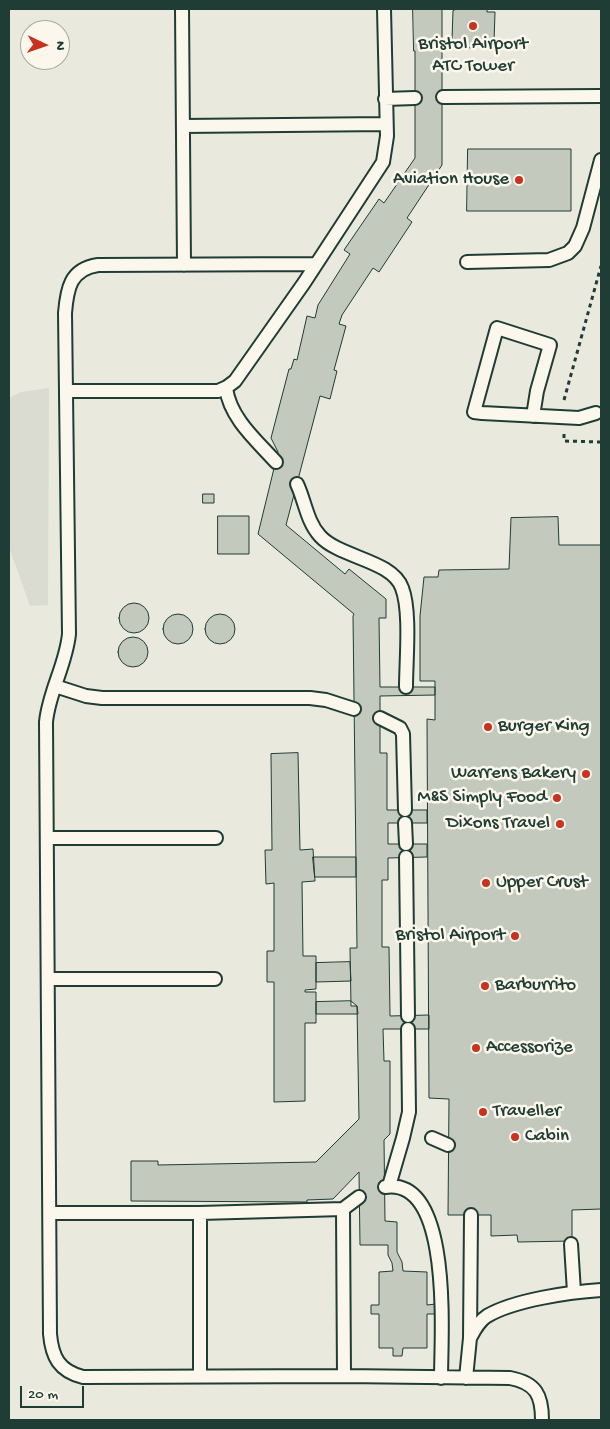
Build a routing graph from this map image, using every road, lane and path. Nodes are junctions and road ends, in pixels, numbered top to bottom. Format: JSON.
{"nodes":[{"id":1,"x":182,"y":9,"type":"edge"},
{"id":2,"x":384,"y":9,"type":"edge"},
{"id":3,"x":601,"y":96,"type":"edge"},
{"id":4,"x":443,"y":97,"type":"dead end"},
{"id":5,"x":415,"y":98,"type":"dead end"},
{"id":6,"x":385,"y":99,"type":"junction"},
{"id":7,"x":386,"y":124,"type":"junction"},
{"id":8,"x":183,"y":126,"type":"junction"},
{"id":9,"x":601,"y":160,"type":"edge"},
{"id":10,"x":467,"y":262,"type":"dead end"},
{"id":11,"x":316,"y":264,"type":"junction"},
{"id":12,"x":184,"y":265,"type":"junction"},
{"id":13,"x":601,"y":266,"type":"edge"},
{"id":14,"x":226,"y":388,"type":"junction"},
{"id":15,"x":66,"y":391,"type":"junction"},
{"id":16,"x":596,"y":413,"type":"dead end"},
{"id":17,"x":533,"y":416,"type":"junction"},
{"id":18,"x":563,"y":417,"type":"junction"},
{"id":19,"x":601,"y":442,"type":"edge"},
{"id":20,"x":276,"y":462,"type":"dead end"},
{"id":21,"x":297,"y":484,"type":"dead end"},
{"id":22,"x":55,"y":686,"type":"junction"},
{"id":23,"x":406,"y":687,"type":"dead end"},
{"id":24,"x":354,"y":709,"type":"dead end"},
{"id":25,"x":380,"y":718,"type":"dead end"},
{"id":26,"x":405,"y":810,"type":"dead end"},
{"id":27,"x":405,"y":823,"type":"dead end"},
{"id":28,"x":47,"y":838,"type":"junction"},
{"id":29,"x":216,"y":838,"type":"dead end"},
{"id":30,"x":406,"y":844,"type":"dead end"},
{"id":31,"x":406,"y":857,"type":"dead end"},
{"id":32,"x":48,"y":979,"type":"junction"},
{"id":33,"x":215,"y":979,"type":"dead end"},
{"id":34,"x":408,"y":1016,"type":"dead end"},
{"id":35,"x":408,"y":1029,"type":"dead end"},
{"id":36,"x":432,"y":1138,"type":"dead end"},
{"id":37,"x":448,"y":1145,"type":"dead end"},
{"id":38,"x":359,"y":1197,"type":"dead end"},
{"id":39,"x":343,"y":1209,"type":"junction"},
{"id":40,"x":50,"y":1213,"type":"junction"},
{"id":41,"x":200,"y":1213,"type":"junction"},
{"id":42,"x":471,"y":1215,"type":"dead end"},
{"id":43,"x":571,"y":1244,"type":"dead end"},
{"id":44,"x":601,"y":1290,"type":"edge"},
{"id":45,"x":574,"y":1292,"type":"junction"},
{"id":46,"x":470,"y":1338,"type":"junction"},
{"id":47,"x":200,"y":1376,"type":"junction"},
{"id":48,"x":344,"y":1376,"type":"junction"},
{"id":49,"x":441,"y":1378,"type":"junction"},
{"id":50,"x":466,"y":1378,"type":"junction"},
{"id":51,"x":542,"y":1420,"type":"edge"}],
"edges":[{"from":1,"to":8,"type":"lane"},
{"from":2,"to":6,"type":"lane"},
{"from":3,"to":4,"type":"lane"},
{"from":5,"to":6,"type":"lane"},
{"from":6,"to":7,"type":"lane"},
{"from":7,"to":8,"type":"lane"},
{"from":7,"to":11,"type":"lane"},
{"from":8,"to":12,"type":"lane"},
{"from":9,"to":10,"type":"lane"},
{"from":11,"to":12,"type":"lane"},
{"from":11,"to":14,"type":"lane"},
{"from":12,"to":15,"type":"lane"},
{"from":13,"to":18,"type":"path"},
{"from":14,"to":15,"type":"lane"},
{"from":14,"to":20,"type":"lane"},
{"from":15,"to":22,"type":"lane"},
{"from":16,"to":18,"type":"lane"},
{"from":17,"to":17,"type":"lane"},
{"from":17,"to":18,"type":"lane"},
{"from":18,"to":19,"type":"path"},
{"from":21,"to":23,"type":"lane"},
{"from":22,"to":24,"type":"lane"},
{"from":22,"to":28,"type":"lane"},
{"from":25,"to":26,"type":"lane"},
{"from":27,"to":30,"type":"lane"},
{"from":28,"to":29,"type":"lane"},
{"from":28,"to":32,"type":"lane"},
{"from":31,"to":34,"type":"lane"},
{"from":32,"to":33,"type":"lane"},
{"from":32,"to":40,"type":"lane"},
{"from":35,"to":49,"type":"lane"},
{"from":36,"to":37,"type":"lane"},
{"from":38,"to":39,"type":"lane"},
{"from":39,"to":41,"type":"lane"},
{"from":39,"to":48,"type":"lane"},
{"from":40,"to":41,"type":"lane"},
{"from":40,"to":47,"type":"lane"},
{"from":41,"to":47,"type":"lane"},
{"from":42,"to":46,"type":"lane"},
{"from":43,"to":45,"type":"lane"},
{"from":44,"to":45,"type":"lane"},
{"from":45,"to":46,"type":"lane"},
{"from":46,"to":50,"type":"lane"},
{"from":47,"to":48,"type":"lane"},
{"from":48,"to":49,"type":"lane"},
{"from":49,"to":50,"type":"lane"},
{"from":50,"to":51,"type":"lane"}]}
